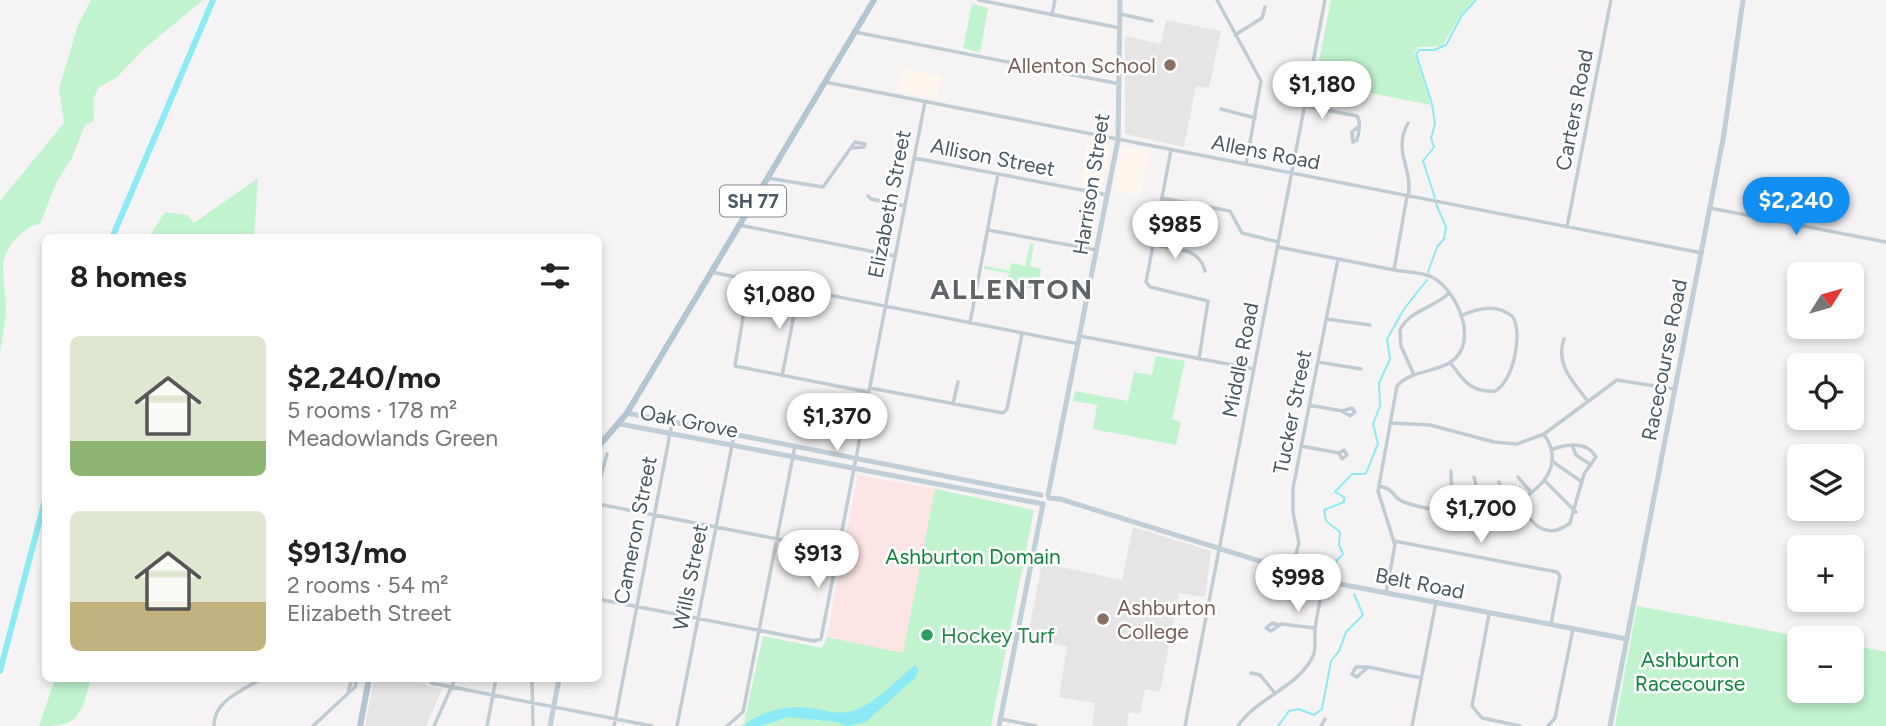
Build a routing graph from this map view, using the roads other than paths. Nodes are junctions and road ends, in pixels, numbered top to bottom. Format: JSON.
{"nodes":[{"id":1,"x":874,"y":0,"type":"edge"},
{"id":2,"x":979,"y":0,"type":"edge"},
{"id":3,"x":1055,"y":0,"type":"edge"},
{"id":4,"x":1120,"y":0,"type":"edge"},
{"id":5,"x":1217,"y":0,"type":"edge"},
{"id":6,"x":1325,"y":0,"type":"edge"},
{"id":7,"x":1611,"y":0,"type":"edge"},
{"id":8,"x":1742,"y":0,"type":"edge"},
{"id":9,"x":1265,"y":7,"type":"dead end"},
{"id":10,"x":1120,"y":14,"type":"junction"},
{"id":11,"x":1052,"y":15,"type":"junction"},
{"id":12,"x":1152,"y":21,"type":"dead end"},
{"id":13,"x":1120,"y":28,"type":"junction"},
{"id":14,"x":855,"y":32,"type":"junction"},
{"id":15,"x":1235,"y":35,"type":"junction"},
{"id":16,"x":825,"y":82,"type":"junction"},
{"id":17,"x":1120,"y":83,"type":"junction"},
{"id":18,"x":925,"y":102,"type":"junction"},
{"id":19,"x":1304,"y":106,"type":"junction"},
{"id":20,"x":1221,"y":109,"type":"dead end"},
{"id":21,"x":1255,"y":118,"type":"junction"},
{"id":22,"x":1408,"y":123,"type":"dead end"},
{"id":23,"x":1359,"y":126,"type":"dead end"},
{"id":24,"x":1118,"y":140,"type":"junction"},
{"id":25,"x":851,"y":148,"type":"dead end"},
{"id":26,"x":1171,"y":150,"type":"junction"},
{"id":27,"x":914,"y":158,"type":"junction"},
{"id":28,"x":1247,"y":164,"type":"junction"},
{"id":29,"x":1292,"y":173,"type":"junction"},
{"id":30,"x":998,"y":174,"type":"junction"},
{"id":31,"x":767,"y":178,"type":"junction"},
{"id":32,"x":869,"y":195,"type":"dead end"},
{"id":33,"x":1108,"y":195,"type":"junction"},
{"id":34,"x":1408,"y":196,"type":"junction"},
{"id":35,"x":1162,"y":198,"type":"junction"},
{"id":36,"x":905,"y":206,"type":"junction"},
{"id":37,"x":1710,"y":208,"type":"junction"},
{"id":38,"x":739,"y":225,"type":"junction"},
{"id":39,"x":1567,"y":227,"type":"junction"},
{"id":40,"x":988,"y":230,"type":"junction"},
{"id":41,"x":1886,"y":242,"type":"edge"},
{"id":42,"x":1153,"y":245,"type":"junction"},
{"id":43,"x":1278,"y":245,"type":"junction"},
{"id":44,"x":1097,"y":250,"type":"junction"},
{"id":45,"x":1702,"y":253,"type":"junction"},
{"id":46,"x":895,"y":256,"type":"junction"},
{"id":47,"x":1338,"y":259,"type":"junction"},
{"id":48,"x":1394,"y":270,"type":"junction"},
{"id":49,"x":1205,"y":271,"type":"dead end"},
{"id":50,"x":711,"y":272,"type":"junction"},
{"id":51,"x":749,"y":281,"type":"junction"},
{"id":52,"x":799,"y":290,"type":"junction"},
{"id":53,"x":1448,"y":294,"type":"junction"},
{"id":54,"x":885,"y":307,"type":"junction"},
{"id":55,"x":1463,"y":315,"type":"junction"},
{"id":56,"x":1326,"y":319,"type":"junction"},
{"id":57,"x":970,"y":323,"type":"junction"},
{"id":58,"x":1370,"y":325,"type":"dead end"},
{"id":59,"x":1021,"y":333,"type":"junction"},
{"id":60,"x":1080,"y":336,"type":"junction"},
{"id":61,"x":1564,"y":339,"type":"dead end"},
{"id":62,"x":1079,"y":344,"type":"junction"},
{"id":63,"x":1199,"y":359,"type":"junction"},
{"id":64,"x":1318,"y":362,"type":"junction"},
{"id":65,"x":1451,"y":362,"type":"junction"},
{"id":66,"x":1254,"y":369,"type":"junction"},
{"id":67,"x":1361,"y":369,"type":"dead end"},
{"id":68,"x":1414,"y":374,"type":"junction"},
{"id":69,"x":782,"y":376,"type":"junction"},
{"id":70,"x":958,"y":382,"type":"dead end"},
{"id":71,"x":869,"y":390,"type":"junction"},
{"id":72,"x":1675,"y":390,"type":"junction"},
{"id":73,"x":1587,"y":400,"type":"junction"},
{"id":74,"x":953,"y":404,"type":"junction"},
{"id":75,"x":1309,"y":405,"type":"junction"},
{"id":76,"x":1342,"y":411,"type":"dead end"},
{"id":77,"x":627,"y":413,"type":"junction"},
{"id":78,"x":672,"y":423,"type":"junction"},
{"id":79,"x":1391,"y":423,"type":"junction"},
{"id":80,"x":620,"y":424,"type":"junction"},
{"id":81,"x":670,"y":434,"type":"junction"},
{"id":82,"x":1544,"y":434,"type":"junction"},
{"id":83,"x":734,"y":435,"type":"junction"},
{"id":84,"x":602,"y":443,"type":"edge"},
{"id":85,"x":1572,"y":444,"type":"junction"},
{"id":86,"x":732,"y":445,"type":"junction"},
{"id":87,"x":795,"y":446,"type":"junction"},
{"id":88,"x":1301,"y":446,"type":"junction"},
{"id":89,"x":1553,"y":449,"type":"junction"},
{"id":90,"x":1339,"y":453,"type":"dead end"},
{"id":91,"x":607,"y":454,"type":"dead end"},
{"id":92,"x":793,"y":457,"type":"junction"},
{"id":93,"x":856,"y":458,"type":"junction"},
{"id":94,"x":1552,"y":461,"type":"junction"},
{"id":95,"x":1591,"y":465,"type":"junction"},
{"id":96,"x":854,"y":469,"type":"junction"},
{"id":97,"x":1451,"y":471,"type":"dead end"},
{"id":98,"x":602,"y":472,"type":"edge"},
{"id":99,"x":1474,"y":477,"type":"dead end"},
{"id":100,"x":1518,"y":477,"type":"dead end"},
{"id":101,"x":1544,"y":480,"type":"junction"},
{"id":102,"x":1499,"y":482,"type":"dead end"},
{"id":103,"x":1582,"y":482,"type":"junction"},
{"id":104,"x":1379,"y":486,"type":"junction"},
{"id":105,"x":1531,"y":492,"type":"junction"},
{"id":106,"x":1041,"y":495,"type":"junction"},
{"id":107,"x":1049,"y":497,"type":"junction"},
{"id":108,"x":1519,"y":501,"type":"junction"},
{"id":109,"x":1042,"y":503,"type":"junction"},
{"id":110,"x":1033,"y":504,"type":"junction"},
{"id":111,"x":602,"y":505,"type":"edge"},
{"id":112,"x":1507,"y":506,"type":"junction"},
{"id":113,"x":1500,"y":509,"type":"junction"},
{"id":114,"x":1576,"y":512,"type":"junction"},
{"id":115,"x":1458,"y":513,"type":"junction"},
{"id":116,"x":1483,"y":513,"type":"junction"},
{"id":117,"x":654,"y":515,"type":"junction"},
{"id":118,"x":1040,"y":516,"type":"junction"},
{"id":119,"x":716,"y":527,"type":"junction"},
{"id":120,"x":1510,"y":530,"type":"dead end"},
{"id":121,"x":777,"y":539,"type":"junction"},
{"id":122,"x":1394,"y":541,"type":"junction"},
{"id":123,"x":1219,"y":548,"type":"junction"},
{"id":124,"x":839,"y":551,"type":"junction"},
{"id":125,"x":1291,"y":571,"type":"junction"},
{"id":126,"x":1324,"y":581,"type":"junction"},
{"id":127,"x":1386,"y":593,"type":"junction"},
{"id":128,"x":602,"y":600,"type":"edge"},
{"id":129,"x":1436,"y":602,"type":"junction"},
{"id":130,"x":637,"y":607,"type":"junction"},
{"id":131,"x":1489,"y":613,"type":"junction"},
{"id":132,"x":698,"y":619,"type":"junction"},
{"id":133,"x":1551,"y":624,"type":"junction"},
{"id":134,"x":1278,"y":625,"type":"dead end"},
{"id":135,"x":1315,"y":628,"type":"junction"},
{"id":136,"x":1573,"y":629,"type":"junction"},
{"id":137,"x":759,"y":631,"type":"junction"},
{"id":138,"x":1627,"y":639,"type":"junction"},
{"id":139,"x":1368,"y":667,"type":"dead end"},
{"id":140,"x":1251,"y":673,"type":"dead end"},
{"id":141,"x":1420,"y":678,"type":"junction"},
{"id":142,"x":256,"y":682,"type":"edge"},
{"id":143,"x":353,"y":682,"type":"edge"},
{"id":144,"x":368,"y":682,"type":"edge"},
{"id":145,"x":454,"y":682,"type":"edge"},
{"id":146,"x":495,"y":682,"type":"edge"},
{"id":147,"x":533,"y":682,"type":"edge"},
{"id":148,"x":558,"y":682,"type":"edge"},
{"id":149,"x":431,"y":683,"type":"dead end"},
{"id":150,"x":452,"y":687,"type":"junction"},
{"id":151,"x":1274,"y":692,"type":"junction"},
{"id":152,"x":493,"y":695,"type":"junction"},
{"id":153,"x":533,"y":703,"type":"junction"},
{"id":154,"x":554,"y":707,"type":"junction"},
{"id":155,"x":615,"y":719,"type":"junction"},
{"id":156,"x":1325,"y":719,"type":"dead end"},
{"id":157,"x":1000,"y":723,"type":"edge"},
{"id":158,"x":214,"y":726,"type":"edge"},
{"id":159,"x":313,"y":726,"type":"edge"},
{"id":160,"x":360,"y":726,"type":"edge"},
{"id":161,"x":434,"y":726,"type":"edge"},
{"id":162,"x":487,"y":726,"type":"edge"},
{"id":163,"x":533,"y":726,"type":"edge"},
{"id":164,"x":550,"y":726,"type":"edge"},
{"id":165,"x":614,"y":726,"type":"edge"},
{"id":166,"x":652,"y":726,"type":"edge"},
{"id":167,"x":677,"y":726,"type":"edge"},
{"id":168,"x":727,"y":726,"type":"edge"},
{"id":169,"x":1036,"y":726,"type":"edge"},
{"id":170,"x":1185,"y":726,"type":"edge"},
{"id":171,"x":1238,"y":726,"type":"edge"},
{"id":172,"x":1321,"y":726,"type":"edge"},
{"id":173,"x":1412,"y":726,"type":"edge"},
{"id":174,"x":1520,"y":726,"type":"edge"},
{"id":175,"x":1548,"y":726,"type":"edge"},
{"id":176,"x":1610,"y":726,"type":"edge"}],
"edges":[{"from":1,"to":14,"type":"main road","number":"SH 77"},
{"from":2,"to":11,"type":"street"},
{"from":3,"to":11,"type":"street"},
{"from":4,"to":10,"type":"street","name":"Harrison Street"},
{"from":5,"to":15,"type":"street"},
{"from":6,"to":19,"type":"street","name":"Middle Road"},
{"from":7,"to":39,"type":"street","name":"Carters Road"},
{"from":8,"to":37,"type":"street","name":"Racecourse Road"},
{"from":9,"to":15,"type":"street"},
{"from":10,"to":12,"type":"street"},
{"from":10,"to":13,"type":"street","name":"Harrison Street"},
{"from":11,"to":13,"type":"street"},
{"from":13,"to":17,"type":"street","name":"Harrison Street"},
{"from":14,"to":16,"type":"main road","number":"SH 77"},
{"from":14,"to":17,"type":"street"},
{"from":15,"to":21,"type":"street"},
{"from":16,"to":18,"type":"street","name":"Allens Road"},
{"from":16,"to":31,"type":"main road","number":"SH 77"},
{"from":17,"to":24,"type":"street","name":"Harrison Street"},
{"from":18,"to":24,"type":"street","name":"Allens Road"},
{"from":18,"to":27,"type":"street","name":"Elizabeth Street"},
{"from":19,"to":23,"type":"street"},
{"from":19,"to":29,"type":"street","name":"Middle Road"},
{"from":20,"to":21,"type":"street"},
{"from":21,"to":28,"type":"street"},
{"from":22,"to":34,"type":"street"},
{"from":24,"to":26,"type":"street","name":"Allens Road"},
{"from":24,"to":33,"type":"street","name":"Harrison Street"},
{"from":25,"to":31,"type":"street"},
{"from":26,"to":28,"type":"street","name":"Allens Road"},
{"from":26,"to":35,"type":"street"},
{"from":27,"to":30,"type":"street","name":"Allison Street"},
{"from":27,"to":36,"type":"street","name":"Elizabeth Street"},
{"from":28,"to":29,"type":"street","name":"Allens Road"},
{"from":29,"to":34,"type":"street","name":"Allens Road"},
{"from":29,"to":43,"type":"street","name":"Middle Road"},
{"from":30,"to":33,"type":"street","name":"Allison Street"},
{"from":30,"to":40,"type":"street"},
{"from":31,"to":38,"type":"main road","number":"SH 77"},
{"from":32,"to":36,"type":"street"},
{"from":33,"to":44,"type":"street","name":"Harrison Street"},
{"from":34,"to":39,"type":"street","name":"Allens Road"},
{"from":34,"to":48,"type":"street"},
{"from":35,"to":42,"type":"street"},
{"from":35,"to":43,"type":"street"},
{"from":36,"to":46,"type":"street","name":"Elizabeth Street"},
{"from":37,"to":41,"type":"street"},
{"from":37,"to":45,"type":"street","name":"Racecourse Road"},
{"from":38,"to":46,"type":"street"},
{"from":38,"to":50,"type":"main road","number":"SH 77"},
{"from":39,"to":45,"type":"street","name":"Allens Road"},
{"from":40,"to":44,"type":"street"},
{"from":40,"to":57,"type":"street"},
{"from":42,"to":49,"type":"street"},
{"from":42,"to":63,"type":"street"},
{"from":43,"to":47,"type":"street"},
{"from":43,"to":66,"type":"street","name":"Middle Road"},
{"from":44,"to":60,"type":"street","name":"Harrison Street"},
{"from":45,"to":72,"type":"street","name":"Racecourse Road"},
{"from":46,"to":54,"type":"street","name":"Elizabeth Street"},
{"from":47,"to":48,"type":"street"},
{"from":47,"to":56,"type":"street","name":"Tucker Street"},
{"from":48,"to":53,"type":"street"},
{"from":50,"to":51,"type":"street"},
{"from":50,"to":77,"type":"main road","number":"SH 77"},
{"from":51,"to":52,"type":"street"},
{"from":51,"to":69,"type":"street"},
{"from":52,"to":54,"type":"street"},
{"from":52,"to":69,"type":"street"},
{"from":53,"to":55,"type":"street"},
{"from":53,"to":68,"type":"street"},
{"from":54,"to":57,"type":"street"},
{"from":54,"to":71,"type":"street","name":"Elizabeth Street"},
{"from":55,"to":65,"type":"street"},
{"from":55,"to":65,"type":"street"},
{"from":56,"to":58,"type":"street"},
{"from":56,"to":64,"type":"street","name":"Tucker Street"},
{"from":57,"to":59,"type":"street"},
{"from":59,"to":62,"type":"street"},
{"from":59,"to":74,"type":"street"},
{"from":60,"to":62,"type":"street","name":"Harrison Street"},
{"from":60,"to":63,"type":"street"},
{"from":61,"to":73,"type":"street"},
{"from":62,"to":107,"type":"street","name":"Harrison Street"},
{"from":63,"to":66,"type":"street"},
{"from":64,"to":67,"type":"street"},
{"from":64,"to":75,"type":"street","name":"Tucker Street"},
{"from":65,"to":68,"type":"street"},
{"from":66,"to":123,"type":"street","name":"Middle Road"},
{"from":68,"to":79,"type":"street"},
{"from":69,"to":71,"type":"street"},
{"from":70,"to":74,"type":"street"},
{"from":71,"to":74,"type":"street"},
{"from":71,"to":93,"type":"street","name":"Elizabeth Street"},
{"from":72,"to":73,"type":"street"},
{"from":72,"to":138,"type":"street","name":"Racecourse Road"},
{"from":73,"to":82,"type":"street"},
{"from":75,"to":76,"type":"street"},
{"from":75,"to":88,"type":"street","name":"Tucker Street"},
{"from":77,"to":78,"type":"street","name":"Oak Grove"},
{"from":77,"to":80,"type":"main road","number":"SH 77"},
{"from":78,"to":81,"type":"street","name":"Cameron Street"},
{"from":78,"to":83,"type":"street","name":"Oak Grove"},
{"from":79,"to":82,"type":"street"},
{"from":79,"to":104,"type":"street"},
{"from":80,"to":81,"type":"street","name":"Oak Grove"},
{"from":80,"to":84,"type":"main road","number":"SH 77"},
{"from":81,"to":86,"type":"street","name":"Oak Grove"},
{"from":81,"to":117,"type":"street","name":"Cameron Street"},
{"from":82,"to":89,"type":"street"},
{"from":83,"to":86,"type":"street","name":"Wills Street"},
{"from":83,"to":87,"type":"street","name":"Oak Grove"},
{"from":85,"to":89,"type":"street"},
{"from":85,"to":95,"type":"street"},
{"from":85,"to":95,"type":"street"},
{"from":86,"to":92,"type":"street","name":"Oak Grove"},
{"from":86,"to":119,"type":"street","name":"Wills Street"},
{"from":87,"to":92,"type":"street"},
{"from":87,"to":93,"type":"street","name":"Oak Grove"},
{"from":88,"to":90,"type":"street"},
{"from":88,"to":125,"type":"street","name":"Tucker Street"},
{"from":89,"to":94,"type":"street"},
{"from":91,"to":98,"type":"street"},
{"from":92,"to":96,"type":"street","name":"Oak Grove"},
{"from":92,"to":121,"type":"street"},
{"from":93,"to":96,"type":"street","name":"Elizabeth Street"},
{"from":93,"to":106,"type":"street","name":"Oak Grove"},
{"from":94,"to":101,"type":"street"},
{"from":94,"to":103,"type":"street"},
{"from":95,"to":103,"type":"street"},
{"from":96,"to":110,"type":"street","name":"Oak Grove"},
{"from":96,"to":124,"type":"street","name":"Elizabeth Street"},
{"from":97,"to":115,"type":"street"},
{"from":99,"to":116,"type":"street"},
{"from":100,"to":105,"type":"street"},
{"from":101,"to":105,"type":"street"},
{"from":101,"to":114,"type":"street"},
{"from":102,"to":112,"type":"street"},
{"from":103,"to":114,"type":"street"},
{"from":104,"to":115,"type":"street"},
{"from":104,"to":122,"type":"street"},
{"from":105,"to":108,"type":"street"},
{"from":106,"to":107,"type":"street","name":"Oak Grove"},
{"from":106,"to":109,"type":"street"},
{"from":107,"to":109,"type":"street"},
{"from":107,"to":123,"type":"street","name":"Belt Road"},
{"from":108,"to":112,"type":"street"},
{"from":108,"to":114,"type":"street"},
{"from":109,"to":110,"type":"street","name":"Oak Grove"},
{"from":109,"to":118,"type":"street"},
{"from":110,"to":118,"type":"street"},
{"from":111,"to":117,"type":"street"},
{"from":112,"to":113,"type":"street"},
{"from":113,"to":116,"type":"street"},
{"from":113,"to":120,"type":"street"},
{"from":115,"to":116,"type":"street"},
{"from":117,"to":119,"type":"street"},
{"from":117,"to":130,"type":"street","name":"Cameron Street"},
{"from":118,"to":157,"type":"street"},
{"from":119,"to":121,"type":"street"},
{"from":119,"to":132,"type":"street","name":"Wills Street"},
{"from":121,"to":124,"type":"street"},
{"from":121,"to":137,"type":"street"},
{"from":122,"to":127,"type":"street"},
{"from":122,"to":133,"type":"street"},
{"from":123,"to":125,"type":"street","name":"Belt Road"},
{"from":123,"to":170,"type":"street","name":"Middle Road"},
{"from":124,"to":137,"type":"street","name":"Elizabeth Street"},
{"from":125,"to":126,"type":"street","name":"Belt Road"},
{"from":126,"to":127,"type":"street","name":"Belt Road"},
{"from":126,"to":135,"type":"street"},
{"from":127,"to":129,"type":"street","name":"Belt Road"},
{"from":128,"to":130,"type":"street"},
{"from":129,"to":131,"type":"street","name":"Belt Road"},
{"from":129,"to":141,"type":"street"},
{"from":130,"to":132,"type":"street"},
{"from":130,"to":155,"type":"street","name":"Cameron Street"},
{"from":131,"to":133,"type":"street","name":"Belt Road"},
{"from":131,"to":174,"type":"street"},
{"from":132,"to":137,"type":"street"},
{"from":132,"to":167,"type":"street","name":"Wills Street"},
{"from":133,"to":136,"type":"street","name":"Belt Road"},
{"from":134,"to":135,"type":"street"},
{"from":135,"to":151,"type":"street"},
{"from":136,"to":138,"type":"street","name":"Belt Road"},
{"from":136,"to":175,"type":"street"},
{"from":137,"to":168,"type":"street"},
{"from":138,"to":176,"type":"street","name":"Racecourse Road"},
{"from":139,"to":141,"type":"street"},
{"from":140,"to":151,"type":"street"},
{"from":141,"to":173,"type":"street"},
{"from":142,"to":158,"type":"street"},
{"from":143,"to":159,"type":"street"},
{"from":144,"to":160,"type":"main road"},
{"from":145,"to":150,"type":"street"},
{"from":146,"to":152,"type":"street"},
{"from":147,"to":153,"type":"street"},
{"from":148,"to":154,"type":"street"},
{"from":149,"to":150,"type":"street"},
{"from":150,"to":152,"type":"street"},
{"from":150,"to":161,"type":"street"},
{"from":151,"to":171,"type":"street"},
{"from":152,"to":153,"type":"street"},
{"from":152,"to":162,"type":"street"},
{"from":153,"to":154,"type":"street"},
{"from":153,"to":163,"type":"street"},
{"from":154,"to":155,"type":"street"},
{"from":154,"to":164,"type":"street"},
{"from":155,"to":165,"type":"street","name":"Cameron Street"},
{"from":155,"to":166,"type":"street"},
{"from":156,"to":172,"type":"street"},
{"from":157,"to":169,"type":"street"}]}
